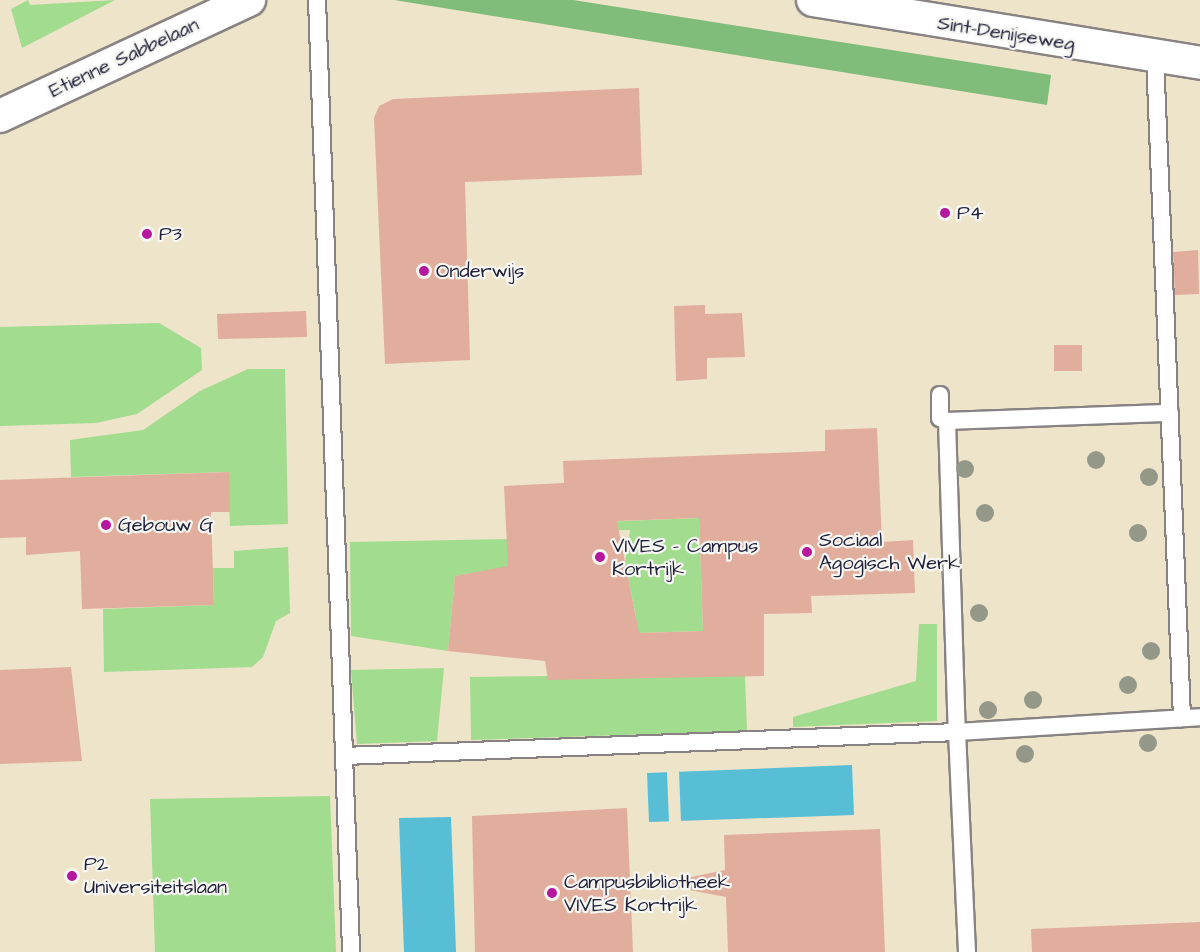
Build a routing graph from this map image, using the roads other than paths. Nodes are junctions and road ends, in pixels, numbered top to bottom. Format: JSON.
{"nodes":[{"id":1,"x":249,"y":0,"type":"edge"},
{"id":2,"x":317,"y":0,"type":"edge"},
{"id":3,"x":813,"y":0,"type":"edge"},
{"id":4,"x":1155,"y":57,"type":"junction"},
{"id":5,"x":1200,"y":63,"type":"edge"},
{"id":6,"x":0,"y":116,"type":"edge"},
{"id":7,"x":940,"y":395,"type":"dead end"},
{"id":8,"x":1170,"y":413,"type":"junction"},
{"id":9,"x":947,"y":421,"type":"junction"},
{"id":10,"x":1200,"y":717,"type":"edge"},
{"id":11,"x":1182,"y":718,"type":"junction"},
{"id":12,"x":957,"y":732,"type":"junction"},
{"id":13,"x":344,"y":756,"type":"junction"},
{"id":14,"x":351,"y":952,"type":"edge"},
{"id":15,"x":967,"y":952,"type":"edge"}],
"edges":[{"from":1,"to":6,"type":"street","name":"Etienne Sabbelaan"},
{"from":2,"to":13,"type":"lane"},
{"from":3,"to":4,"type":"street","name":"Sint-Denijseweg"},
{"from":4,"to":5,"type":"street","name":"Sint-Denijseweg"},
{"from":4,"to":8,"type":"lane"},
{"from":7,"to":9,"type":"lane"},
{"from":8,"to":9,"type":"lane"},
{"from":8,"to":11,"type":"lane"},
{"from":9,"to":12,"type":"lane"},
{"from":10,"to":11,"type":"lane"},
{"from":11,"to":12,"type":"lane"},
{"from":12,"to":13,"type":"lane"},
{"from":12,"to":15,"type":"lane"},
{"from":13,"to":14,"type":"lane"}]}
